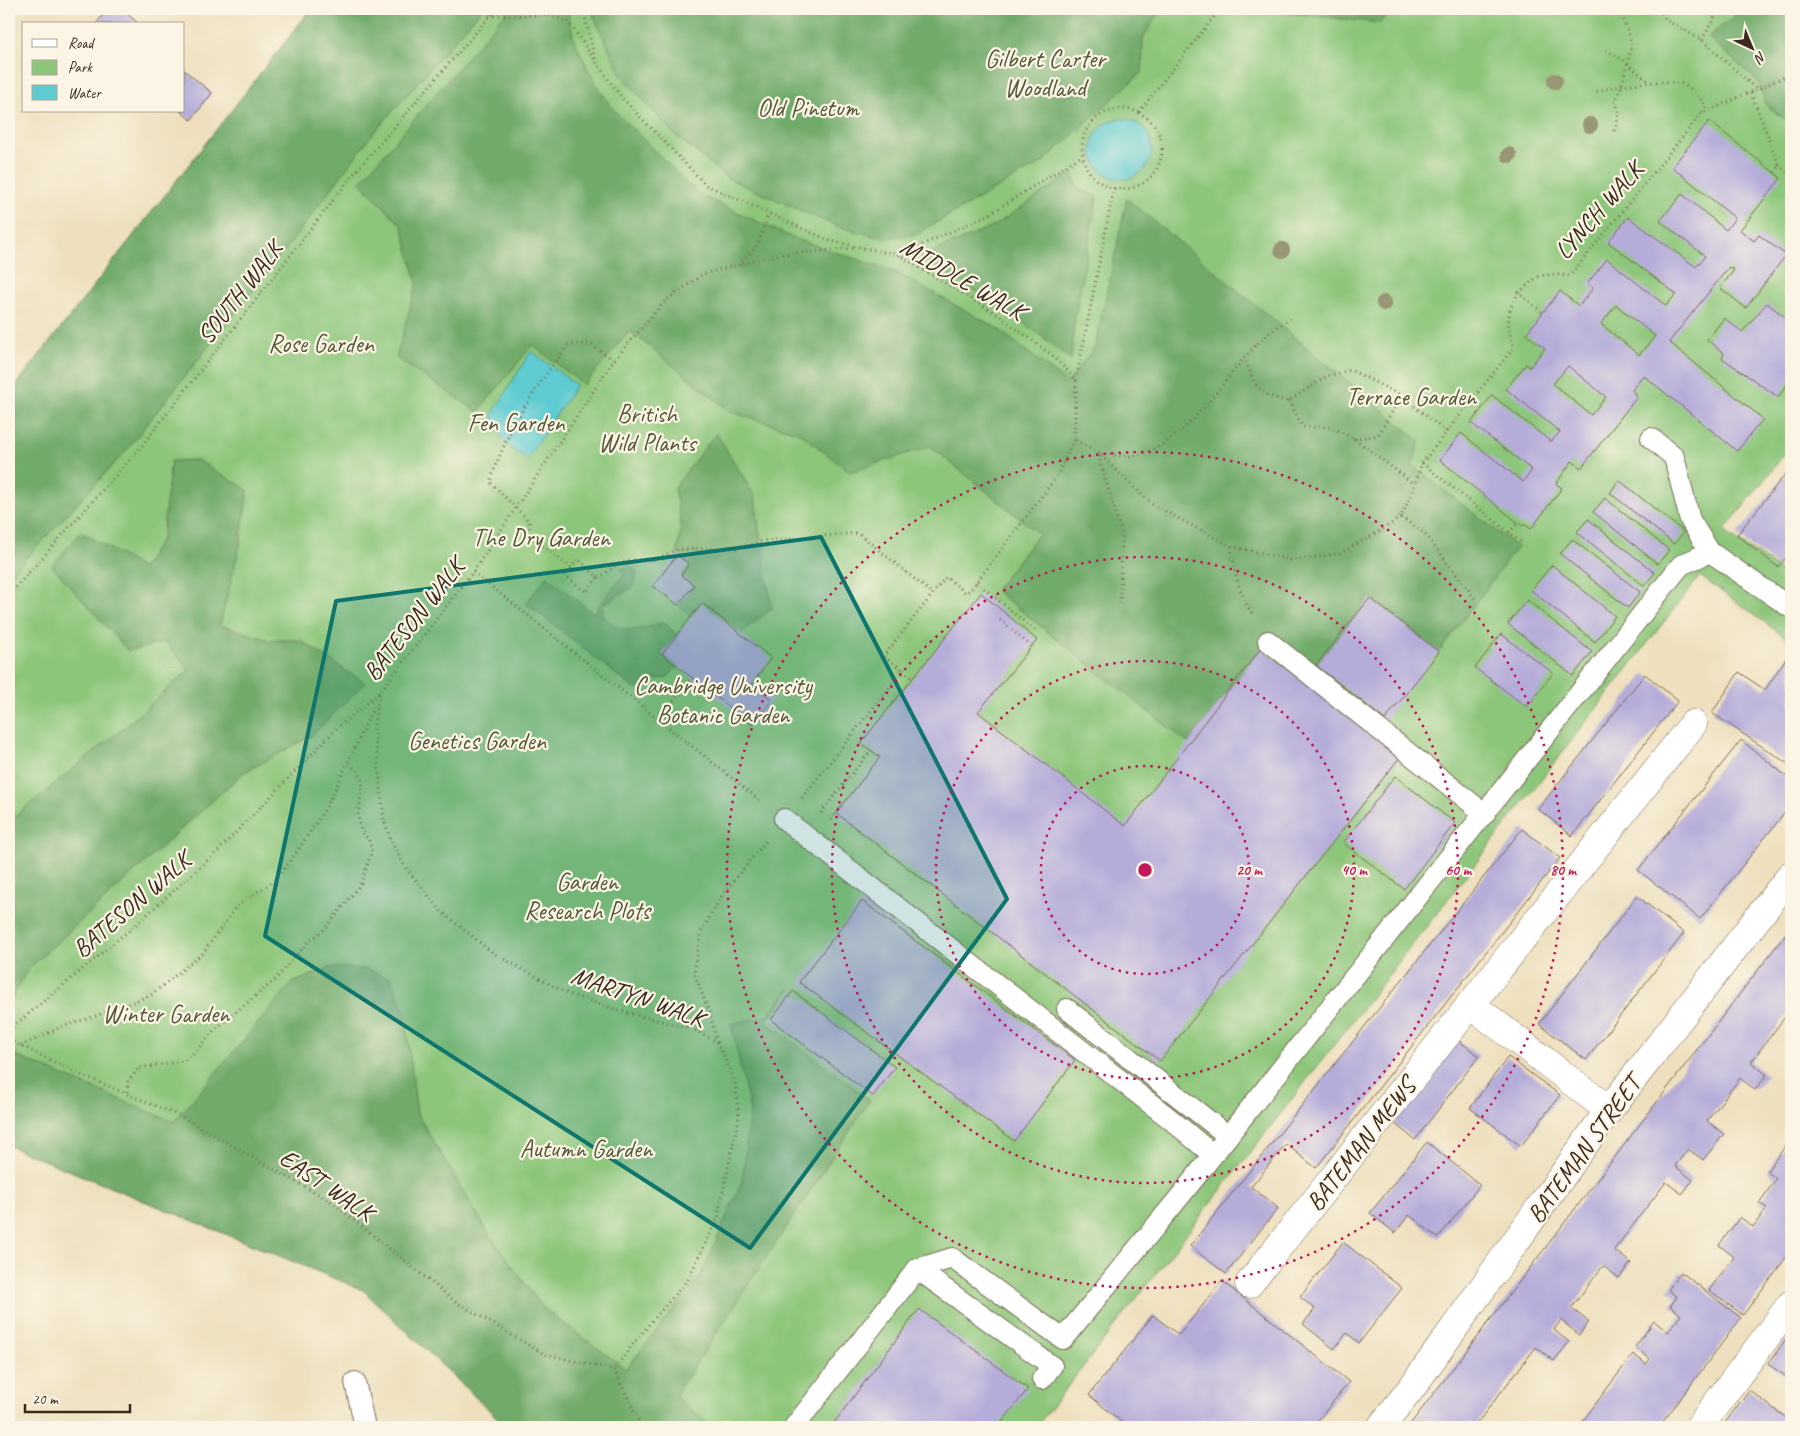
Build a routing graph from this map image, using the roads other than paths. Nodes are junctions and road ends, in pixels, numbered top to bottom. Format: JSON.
{"nodes":[{"id":1,"x":1652,"y":438,"type":"dead end"},
{"id":2,"x":1710,"y":552,"type":"junction"},
{"id":3,"x":1791,"y":608,"type":"edge"},
{"id":4,"x":1268,"y":641,"type":"road end"},
{"id":5,"x":1693,"y":724,"type":"dead end"},
{"id":6,"x":1485,"y":814,"type":"junction"},
{"id":7,"x":784,"y":819,"type":"road end"},
{"id":8,"x":1791,"y":875,"type":"edge"},
{"id":9,"x":1470,"y":1004,"type":"junction"},
{"id":10,"x":1067,"y":1009,"type":"dead end"},
{"id":11,"x":1609,"y":1110,"type":"junction"},
{"id":12,"x":1228,"y":1136,"type":"junction"},
{"id":13,"x":1213,"y":1155,"type":"junction"},
{"id":14,"x":917,"y":1269,"type":"junction"},
{"id":15,"x":1249,"y":1284,"type":"dead end"},
{"id":16,"x":1791,"y":1304,"type":"edge"},
{"id":17,"x":1042,"y":1379,"type":"dead end"},
{"id":18,"x":355,"y":1382,"type":"dead end"},
{"id":19,"x":364,"y":1427,"type":"edge"},
{"id":20,"x":794,"y":1427,"type":"edge"},
{"id":21,"x":1381,"y":1427,"type":"edge"},
{"id":22,"x":1699,"y":1427,"type":"edge"}],
"edges":[{"from":1,"to":2,"type":"lane"},
{"from":2,"to":3,"type":"lane"},
{"from":2,"to":6,"type":"lane"},
{"from":4,"to":6,"type":"lane"},
{"from":5,"to":9,"type":"street","name":"BATEMAN MEWS"},
{"from":6,"to":12,"type":"lane"},
{"from":7,"to":13,"type":"lane"},
{"from":8,"to":11,"type":"street","name":"BATEMAN STREET"},
{"from":9,"to":11,"type":"street"},
{"from":9,"to":15,"type":"street","name":"BATEMAN MEWS"},
{"from":10,"to":12,"type":"lane"},
{"from":11,"to":21,"type":"street","name":"BATEMAN STREET"},
{"from":12,"to":13,"type":"lane"},
{"from":13,"to":14,"type":"lane"},
{"from":14,"to":17,"type":"lane"},
{"from":14,"to":20,"type":"lane"},
{"from":16,"to":22,"type":"street"},
{"from":18,"to":19,"type":"lane"}]}
